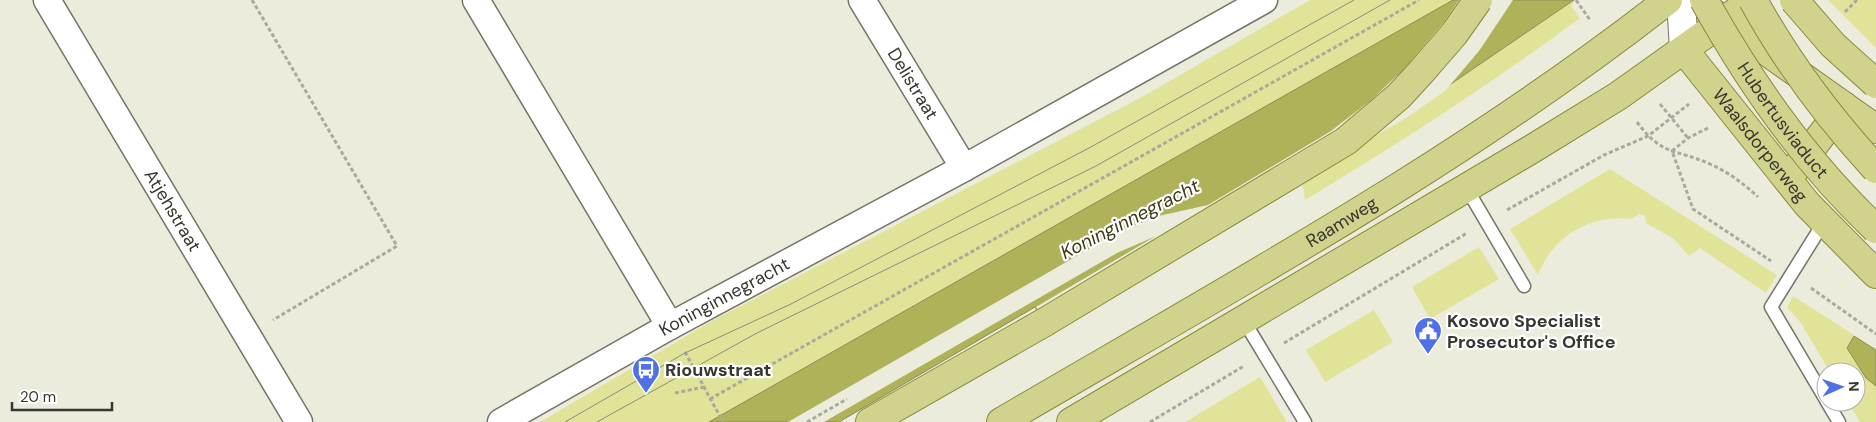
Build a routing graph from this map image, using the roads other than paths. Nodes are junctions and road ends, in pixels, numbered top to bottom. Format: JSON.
{"nodes":[{"id":1,"x":47,"y":0,"type":"edge"},
{"id":2,"x":476,"y":0,"type":"edge"},
{"id":3,"x":862,"y":0,"type":"edge"},
{"id":4,"x":1264,"y":0,"type":"edge"},
{"id":5,"x":1478,"y":0,"type":"edge"},
{"id":6,"x":1668,"y":0,"type":"edge"},
{"id":7,"x":1681,"y":0,"type":"edge"},
{"id":8,"x":1694,"y":0,"type":"edge"},
{"id":9,"x":1704,"y":0,"type":"edge"},
{"id":10,"x":1753,"y":0,"type":"edge"},
{"id":11,"x":1794,"y":0,"type":"edge"},
{"id":12,"x":1725,"y":21,"type":"junction"},
{"id":13,"x":1684,"y":50,"type":"junction"},
{"id":14,"x":1876,"y":84,"type":"edge"},
{"id":15,"x":1844,"y":106,"type":"junction"},
{"id":16,"x":1876,"y":129,"type":"edge"},
{"id":17,"x":964,"y":168,"type":"junction"},
{"id":18,"x":1876,"y":168,"type":"edge"},
{"id":19,"x":1787,"y":180,"type":"junction"},
{"id":20,"x":1467,"y":189,"type":"junction"},
{"id":21,"x":1824,"y":222,"type":"junction"},
{"id":22,"x":1876,"y":229,"type":"edge"},
{"id":23,"x":1876,"y":274,"type":"edge"},
{"id":24,"x":1524,"y":286,"type":"dead end"},
{"id":25,"x":1244,"y":321,"type":"junction"},
{"id":26,"x":670,"y":326,"type":"junction"},
{"id":27,"x":1816,"y":384,"type":"edge"},
{"id":28,"x":299,"y":422,"type":"edge"},
{"id":29,"x":501,"y":422,"type":"edge"},
{"id":30,"x":870,"y":422,"type":"edge"},
{"id":31,"x":1001,"y":422,"type":"edge"},
{"id":32,"x":1071,"y":422,"type":"edge"},
{"id":33,"x":1305,"y":422,"type":"edge"}],
"edges":[{"from":1,"to":28,"type":"street","name":"Atjehstraat"},
{"from":2,"to":26,"type":"street"},
{"from":3,"to":17,"type":"street","name":"Delistraat"},
{"from":4,"to":17,"type":"street","name":"Koninginnegracht"},
{"from":5,"to":30,"type":"main road","bridge":true},
{"from":6,"to":31,"type":"main road","name":"Raamweg"},
{"from":7,"to":13,"type":"main road"},
{"from":8,"to":12,"type":"main road"},
{"from":9,"to":22,"type":"main road","name":"Hubertusviaduct","bridge":true},
{"from":10,"to":12,"type":"main road","name":"Raamweg"},
{"from":10,"to":18,"type":"main road","bridge":true},
{"from":11,"to":14,"type":"main road","bridge":true},
{"from":12,"to":13,"type":"main road","name":"Raamweg"},
{"from":12,"to":15,"type":"main road"},
{"from":13,"to":19,"type":"main road","name":"Waalsdorperweg"},
{"from":13,"to":20,"type":"main road","name":"Raamweg"},
{"from":15,"to":16,"type":"main road"},
{"from":15,"to":19,"type":"main road"},
{"from":17,"to":26,"type":"street","name":"Koninginnegracht"},
{"from":19,"to":21,"type":"main road","name":"Waalsdorperweg"},
{"from":20,"to":24,"type":"lane"},
{"from":20,"to":25,"type":"main road","name":"Raamweg"},
{"from":21,"to":23,"type":"main road","name":"Waalsdorperweg"},
{"from":21,"to":27,"type":"lane"},
{"from":25,"to":32,"type":"main road","name":"Raamweg"},
{"from":25,"to":33,"type":"lane"},
{"from":26,"to":29,"type":"street","name":"Koninginnegracht"}]}
